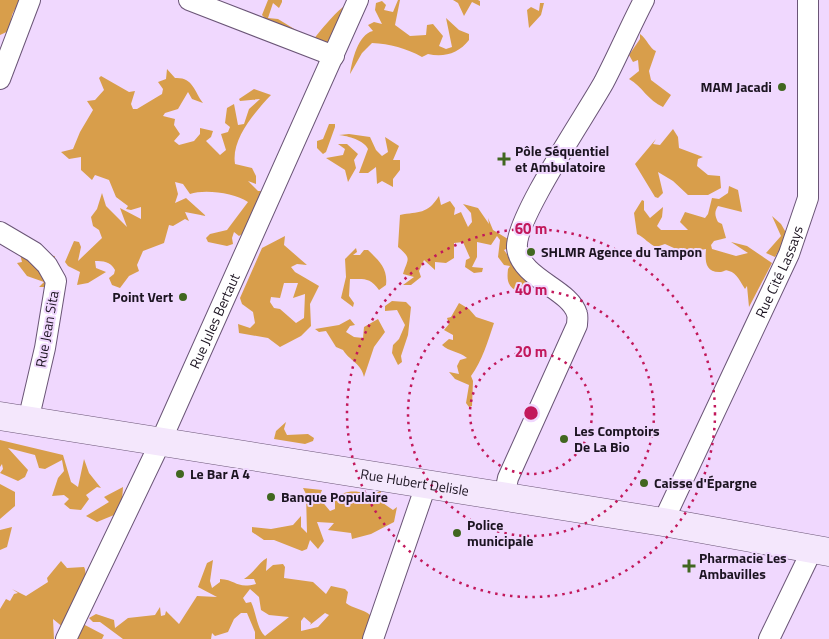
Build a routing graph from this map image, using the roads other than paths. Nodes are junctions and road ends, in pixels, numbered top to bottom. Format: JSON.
{"nodes":[{"id":1,"x":30,"y":0,"type":"edge"},
{"id":2,"x":189,"y":0,"type":"edge"},
{"id":3,"x":358,"y":0,"type":"edge"},
{"id":4,"x":644,"y":0,"type":"edge"},
{"id":5,"x":808,"y":0,"type":"edge"},
{"id":6,"x":334,"y":56,"type":"junction"},
{"id":7,"x":1,"y":73,"type":"edge"},
{"id":8,"x":0,"y":232,"type":"edge"},
{"id":9,"x":0,"y":416,"type":"edge"},
{"id":10,"x":28,"y":421,"type":"junction"},
{"id":11,"x":160,"y":443,"type":"junction"},
{"id":12,"x":426,"y":485,"type":"junction"},
{"id":13,"x":504,"y":497,"type":"junction"},
{"id":14,"x":663,"y":522,"type":"junction"},
{"id":15,"x":821,"y":550,"type":"edge"},
{"id":16,"x":66,"y":639,"type":"edge"},
{"id":17,"x":373,"y":639,"type":"edge"},
{"id":18,"x":769,"y":639,"type":"edge"}],
"edges":[{"from":1,"to":7,"type":"street"},
{"from":2,"to":6,"type":"street"},
{"from":3,"to":6,"type":"street","name":"Rue Jules Bertaut"},
{"from":4,"to":13,"type":"street"},
{"from":5,"to":14,"type":"street","name":"Rue Cité Lassays"},
{"from":6,"to":11,"type":"street","name":"Rue Jules Bertaut"},
{"from":8,"to":10,"type":"street","name":"Rue Jean Sita"},
{"from":9,"to":10,"type":"main road","name":"Rue Hubert Delisle"},
{"from":10,"to":11,"type":"main road","name":"Rue Hubert Delisle"},
{"from":11,"to":12,"type":"main road","name":"Rue Hubert Delisle"},
{"from":11,"to":16,"type":"street","name":"Rue Jules Bertaut"},
{"from":12,"to":13,"type":"main road","name":"Rue Hubert Delisle"},
{"from":12,"to":17,"type":"street"},
{"from":13,"to":14,"type":"main road","name":"Rue Hubert Delisle"},
{"from":14,"to":15,"type":"main road","name":"Rue Hubert Delisle"},
{"from":15,"to":18,"type":"street"}]}
